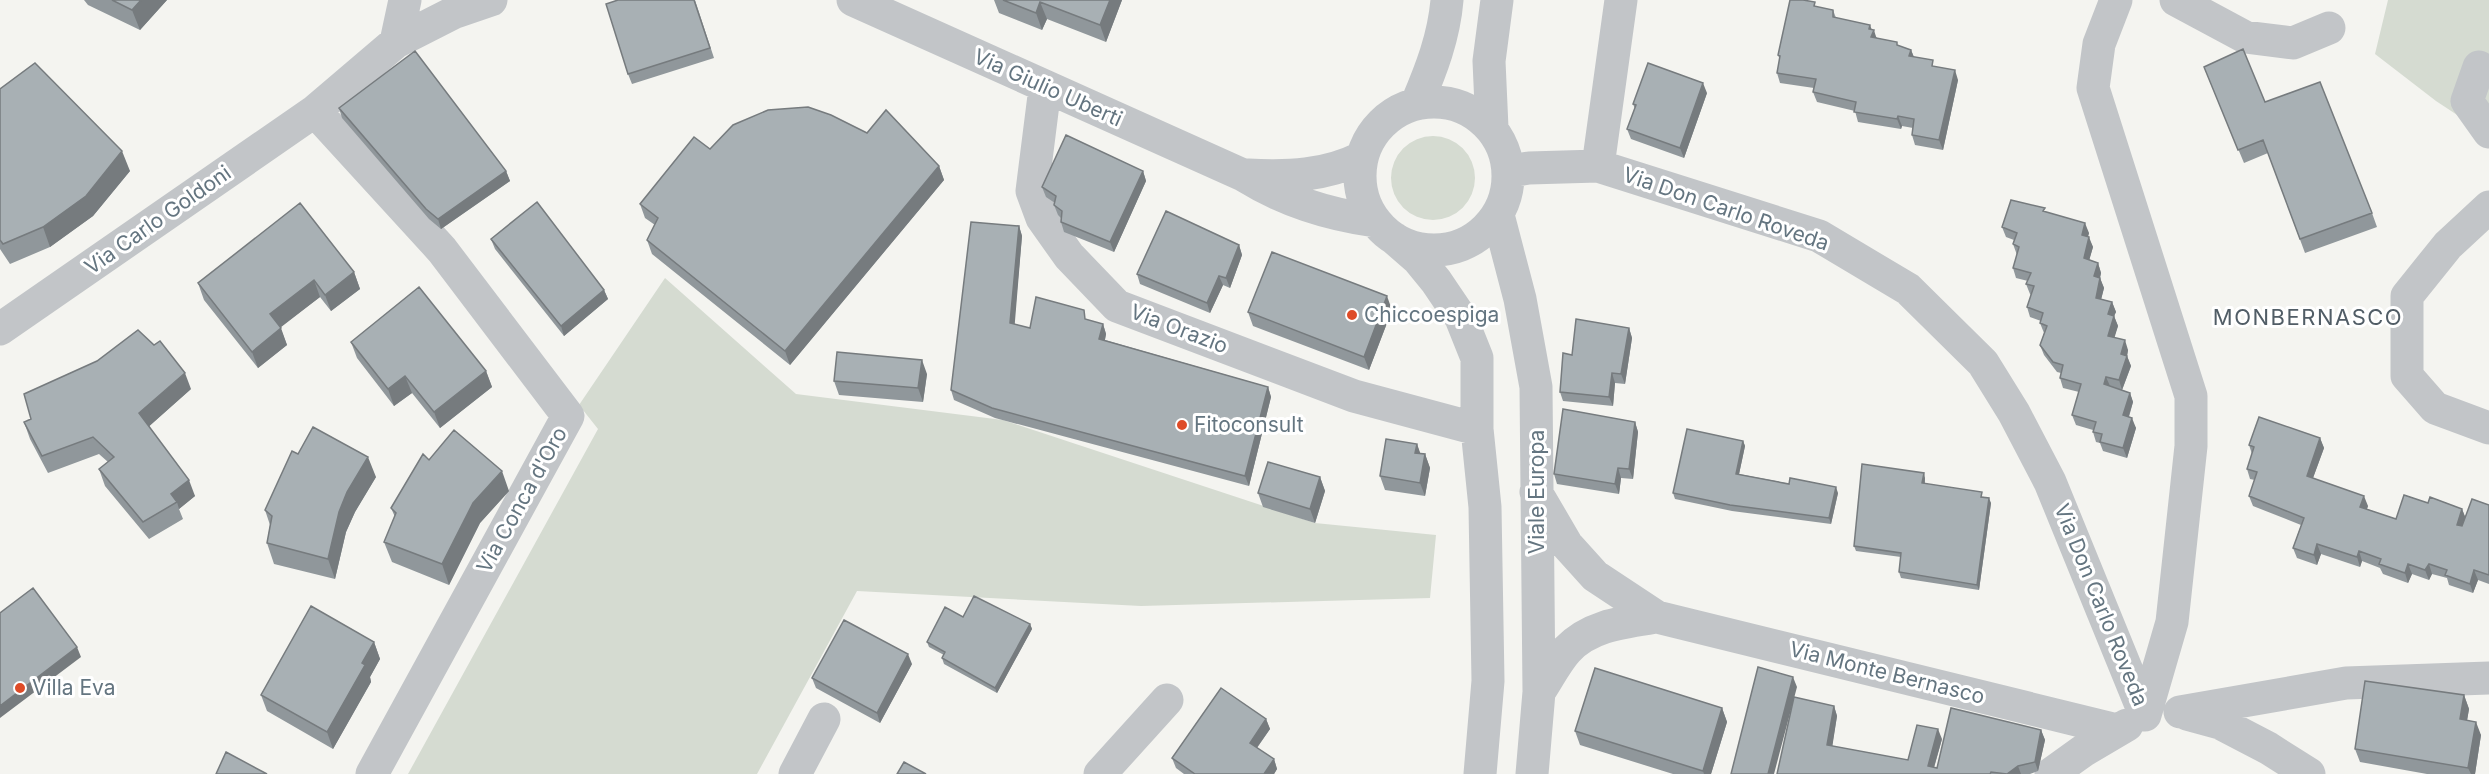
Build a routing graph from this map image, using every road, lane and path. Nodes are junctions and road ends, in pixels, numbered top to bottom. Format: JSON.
{"nodes":[{"id":1,"x":405,"y":0,"type":"edge"},
{"id":2,"x":491,"y":0,"type":"edge"},
{"id":3,"x":853,"y":0,"type":"edge"},
{"id":4,"x":1447,"y":0,"type":"edge"},
{"id":5,"x":1497,"y":0,"type":"edge"},
{"id":6,"x":1621,"y":0,"type":"edge"},
{"id":7,"x":2116,"y":0,"type":"edge"},
{"id":8,"x":2176,"y":0,"type":"edge"},
{"id":9,"x":2329,"y":28,"type":"dead end"},
{"id":10,"x":396,"y":42,"type":"junction"},
{"id":11,"x":2479,"y":67,"type":"dead end"},
{"id":12,"x":1045,"y":88,"type":"junction"},
{"id":13,"x":1417,"y":103,"type":"junction"},
{"id":14,"x":315,"y":111,"type":"junction"},
{"id":15,"x":1492,"y":128,"type":"junction"},
{"id":16,"x":2489,"y":132,"type":"edge"},
{"id":17,"x":1361,"y":158,"type":"junction"},
{"id":18,"x":1598,"y":166,"type":"junction"},
{"id":19,"x":1509,"y":171,"type":"junction"},
{"id":20,"x":1243,"y":175,"type":"junction"},
{"id":21,"x":2489,"y":207,"type":"edge"},
{"id":22,"x":1498,"y":215,"type":"junction"},
{"id":23,"x":1385,"y":230,"type":"junction"},
{"id":24,"x":0,"y":329,"type":"edge"},
{"id":25,"x":2489,"y":428,"type":"edge"},
{"id":26,"x":1477,"y":429,"type":"junction"},
{"id":27,"x":1536,"y":492,"type":"junction"},
{"id":28,"x":1657,"y":617,"type":"junction"},
{"id":29,"x":2489,"y":678,"type":"edge"},
{"id":30,"x":1539,"y":692,"type":"junction"},
{"id":31,"x":1167,"y":700,"type":"dead end"},
{"id":32,"x":2180,"y":712,"type":"junction"},
{"id":33,"x":824,"y":719,"type":"dead end"},
{"id":34,"x":2131,"y":722,"type":"junction"},
{"id":35,"x":372,"y":774,"type":"edge"},
{"id":36,"x":795,"y":774,"type":"edge"},
{"id":37,"x":1100,"y":774,"type":"edge"},
{"id":38,"x":1480,"y":774,"type":"edge"},
{"id":39,"x":1532,"y":774,"type":"edge"},
{"id":40,"x":2051,"y":774,"type":"edge"},
{"id":41,"x":2309,"y":774,"type":"edge"}],
"edges":[{"from":1,"to":10,"type":"street"},
{"from":2,"to":10,"type":"street"},
{"from":3,"to":12,"type":"street","name":"Via Giulio Uberti"},
{"from":4,"to":13,"type":"street"},
{"from":5,"to":15,"type":"street"},
{"from":6,"to":18,"type":"street"},
{"from":7,"to":34,"type":"street","name":"Via Don Carlo Roveda"},
{"from":8,"to":9,"type":"street"},
{"from":10,"to":14,"type":"street"},
{"from":11,"to":16,"type":"street"},
{"from":12,"to":20,"type":"street","name":"Via Giulio Uberti"},
{"from":12,"to":26,"type":"street","name":"Via Orazio"},
{"from":13,"to":15,"type":"street"},
{"from":13,"to":17,"type":"street"},
{"from":14,"to":24,"type":"street","name":"Via Carlo Goldoni"},
{"from":14,"to":35,"type":"street","name":"Via Conca d'Oro"},
{"from":15,"to":19,"type":"street"},
{"from":17,"to":20,"type":"street","name":"Via Giulio Uberti"},
{"from":17,"to":23,"type":"street"},
{"from":18,"to":19,"type":"street"},
{"from":18,"to":34,"type":"street","name":"Via Don Carlo Roveda"},
{"from":19,"to":22,"type":"street"},
{"from":20,"to":23,"type":"street","name":"Via Giulio Uberti"},
{"from":21,"to":25,"type":"street"},
{"from":22,"to":23,"type":"street"},
{"from":22,"to":27,"type":"street","name":"Viale Europa"},
{"from":23,"to":26,"type":"street"},
{"from":26,"to":38,"type":"street"},
{"from":27,"to":28,"type":"street","name":"Via Monte Bernasco"},
{"from":27,"to":30,"type":"street","name":"Viale Europa"},
{"from":28,"to":30,"type":"street","name":"Via Monte Bernasco"},
{"from":28,"to":34,"type":"street","name":"Via Monte Bernasco"},
{"from":29,"to":32,"type":"street"},
{"from":30,"to":39,"type":"street","name":"Viale Europa"},
{"from":31,"to":37,"type":"street"},
{"from":32,"to":34,"type":"street"},
{"from":32,"to":41,"type":"street"},
{"from":33,"to":36,"type":"street"},
{"from":34,"to":40,"type":"street"}]}
